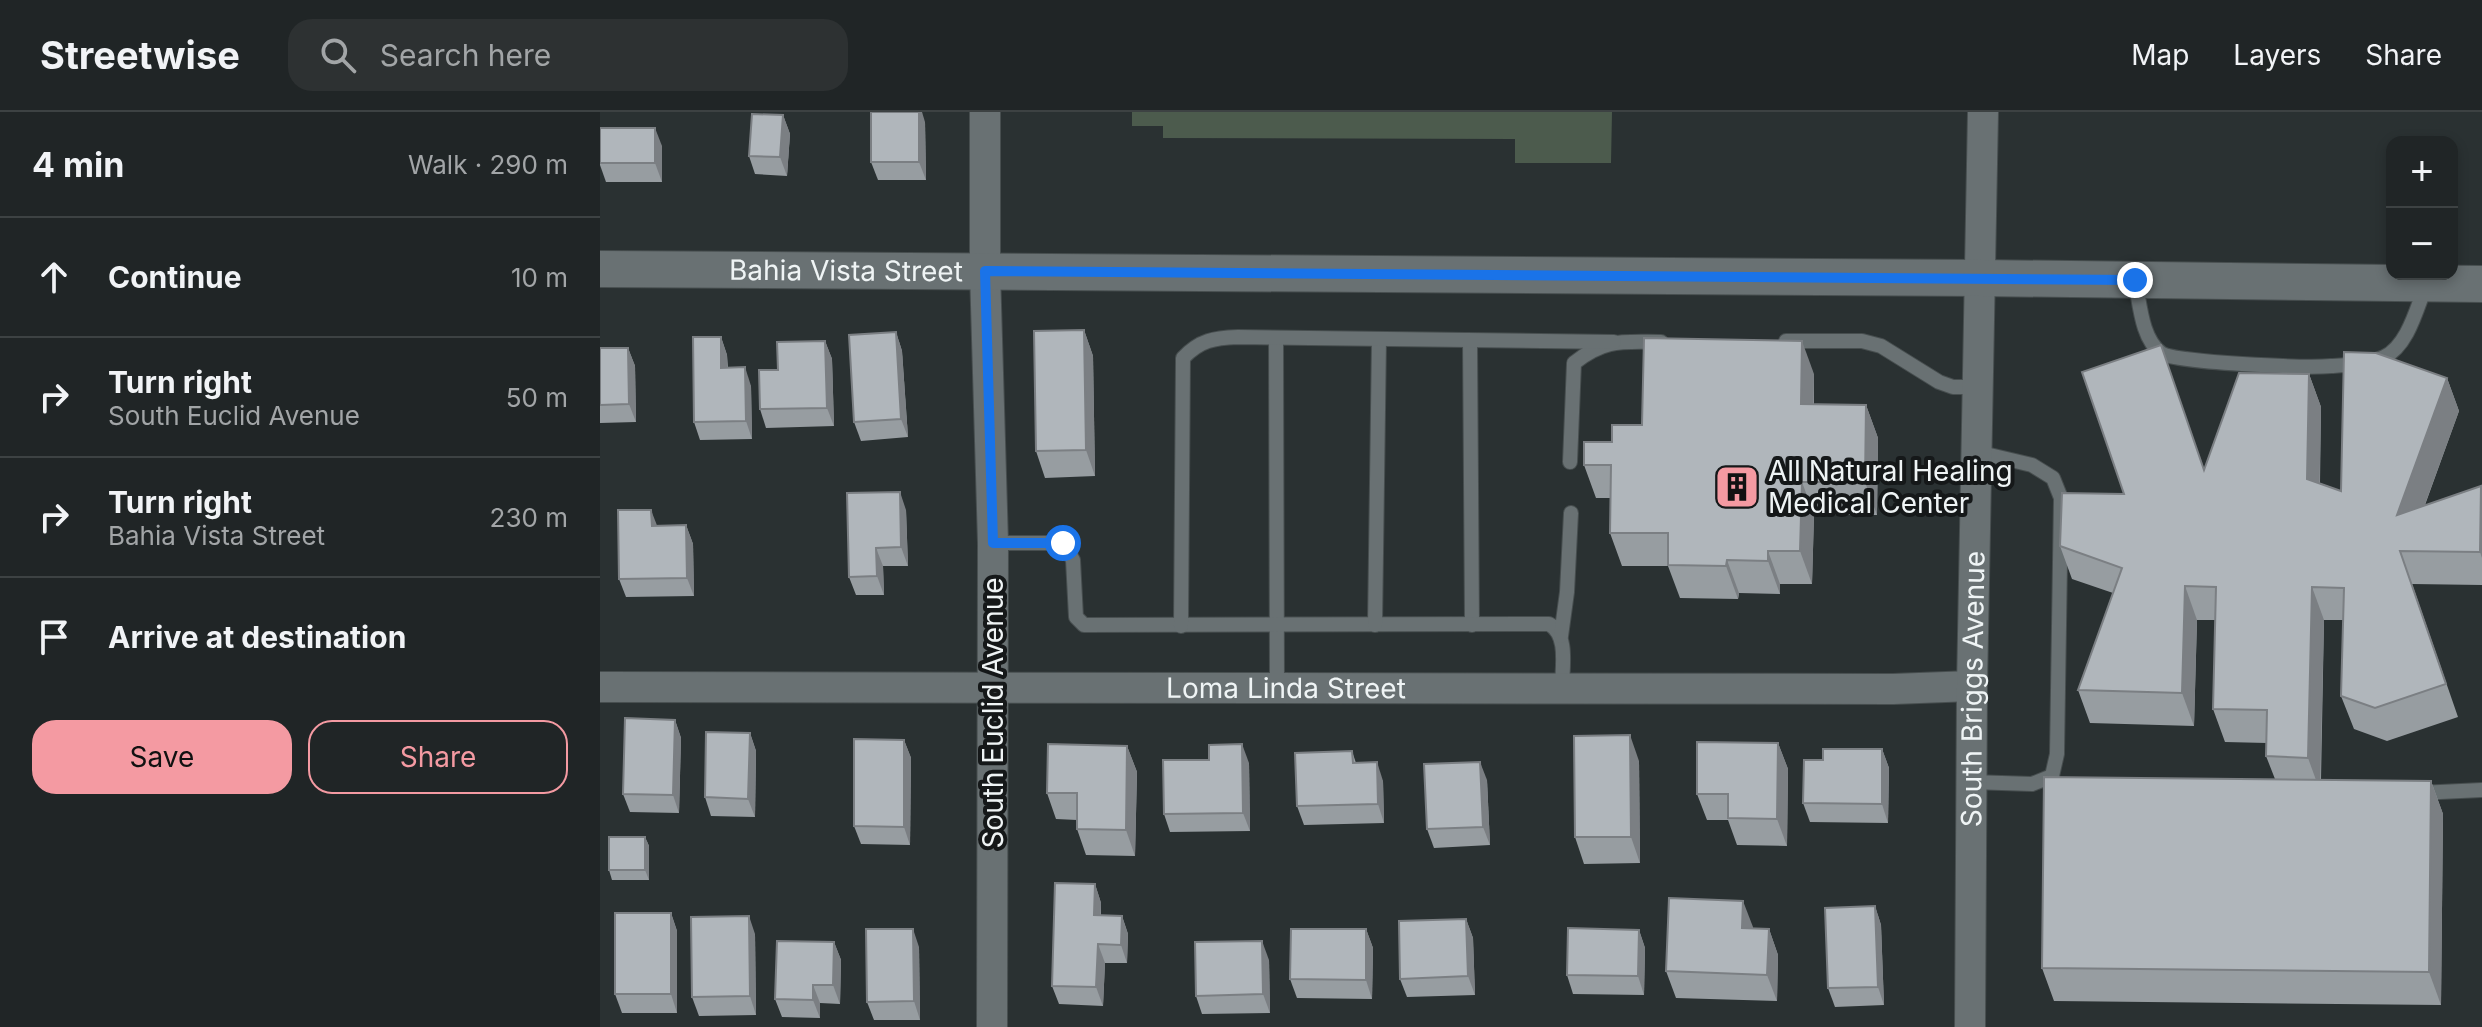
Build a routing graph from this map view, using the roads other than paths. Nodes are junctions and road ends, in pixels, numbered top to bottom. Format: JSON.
{"nodes":[{"id":1,"x":985,"y":112,"type":"edge"},
{"id":2,"x":1983,"y":112,"type":"edge"},
{"id":3,"x":600,"y":269,"type":"edge"},
{"id":4,"x":985,"y":271,"type":"junction"},
{"id":5,"x":1981,"y":278,"type":"junction"},
{"id":6,"x":2135,"y":280,"type":"junction"},
{"id":7,"x":2482,"y":284,"type":"edge"},
{"id":8,"x":2426,"y":285,"type":"junction"},
{"id":9,"x":1276,"y":338,"type":"junction"},
{"id":10,"x":1379,"y":339,"type":"junction"},
{"id":11,"x":1470,"y":341,"type":"junction"},
{"id":12,"x":1778,"y":341,"type":"edge"},
{"id":13,"x":1614,"y":342,"type":"junction"},
{"id":14,"x":1674,"y":342,"type":"edge"},
{"id":15,"x":1979,"y":387,"type":"junction"},
{"id":16,"x":1977,"y":452,"type":"junction"},
{"id":17,"x":1570,"y":462,"type":"dead end"},
{"id":18,"x":1571,"y":513,"type":"dead end"},
{"id":19,"x":993,"y":543,"type":"junction"},
{"id":20,"x":1375,"y":625,"type":"junction"},
{"id":21,"x":1472,"y":625,"type":"junction"},
{"id":22,"x":1181,"y":626,"type":"junction"},
{"id":23,"x":1276,"y":626,"type":"junction"},
{"id":24,"x":1561,"y":636,"type":"junction"},
{"id":25,"x":1972,"y":686,"type":"junction"},
{"id":26,"x":600,"y":687,"type":"edge"},
{"id":27,"x":1562,"y":688,"type":"junction"},
{"id":28,"x":992,"y":689,"type":"junction"},
{"id":29,"x":1277,"y":689,"type":"junction"},
{"id":30,"x":2052,"y":776,"type":"junction"},
{"id":31,"x":2068,"y":779,"type":"edge"},
{"id":32,"x":1971,"y":782,"type":"junction"},
{"id":33,"x":2482,"y":790,"type":"edge"},
{"id":34,"x":2407,"y":794,"type":"edge"},
{"id":35,"x":992,"y":1027,"type":"edge"},
{"id":36,"x":1970,"y":1027,"type":"edge"}],
"edges":[{"from":1,"to":4,"type":"street","name":"South Euclid Avenue"},
{"from":2,"to":5,"type":"street","name":"South Briggs Avenue"},
{"from":3,"to":4,"type":"street","name":"Bahia Vista Street"},
{"from":4,"to":5,"type":"street","name":"Bahia Vista Street"},
{"from":4,"to":19,"type":"street","name":"South Euclid Avenue"},
{"from":5,"to":6,"type":"street","name":"Bahia Vista Street"},
{"from":5,"to":15,"type":"street","name":"South Briggs Avenue"},
{"from":6,"to":8,"type":"street","name":"Bahia Vista Street"},
{"from":6,"to":8,"type":"lane"},
{"from":7,"to":8,"type":"street","name":"Bahia Vista Street"},
{"from":9,"to":10,"type":"lane"},
{"from":9,"to":22,"type":"lane"},
{"from":9,"to":23,"type":"lane"},
{"from":10,"to":11,"type":"lane"},
{"from":10,"to":20,"type":"lane"},
{"from":11,"to":13,"type":"lane"},
{"from":11,"to":21,"type":"lane"},
{"from":12,"to":15,"type":"lane"},
{"from":13,"to":14,"type":"lane"},
{"from":13,"to":17,"type":"lane"},
{"from":15,"to":16,"type":"street","name":"South Briggs Avenue"},
{"from":16,"to":25,"type":"street","name":"South Briggs Avenue"},
{"from":16,"to":30,"type":"lane"},
{"from":18,"to":24,"type":"lane"},
{"from":19,"to":22,"type":"lane"},
{"from":19,"to":28,"type":"street","name":"South Euclid Avenue"},
{"from":20,"to":21,"type":"lane"},
{"from":20,"to":23,"type":"lane"},
{"from":21,"to":24,"type":"lane"},
{"from":22,"to":23,"type":"lane"},
{"from":23,"to":29,"type":"lane"},
{"from":24,"to":27,"type":"lane"},
{"from":25,"to":27,"type":"street","name":"Loma Linda Street"},
{"from":25,"to":32,"type":"street","name":"South Briggs Avenue"},
{"from":26,"to":28,"type":"street","name":"Loma Linda Street"},
{"from":27,"to":29,"type":"street","name":"Loma Linda Street"},
{"from":28,"to":29,"type":"street","name":"Loma Linda Street"},
{"from":28,"to":35,"type":"street","name":"South Euclid Avenue"},
{"from":30,"to":31,"type":"lane"},
{"from":30,"to":32,"type":"lane"},
{"from":32,"to":36,"type":"street","name":"South Briggs Avenue"},
{"from":33,"to":34,"type":"lane"}]}
